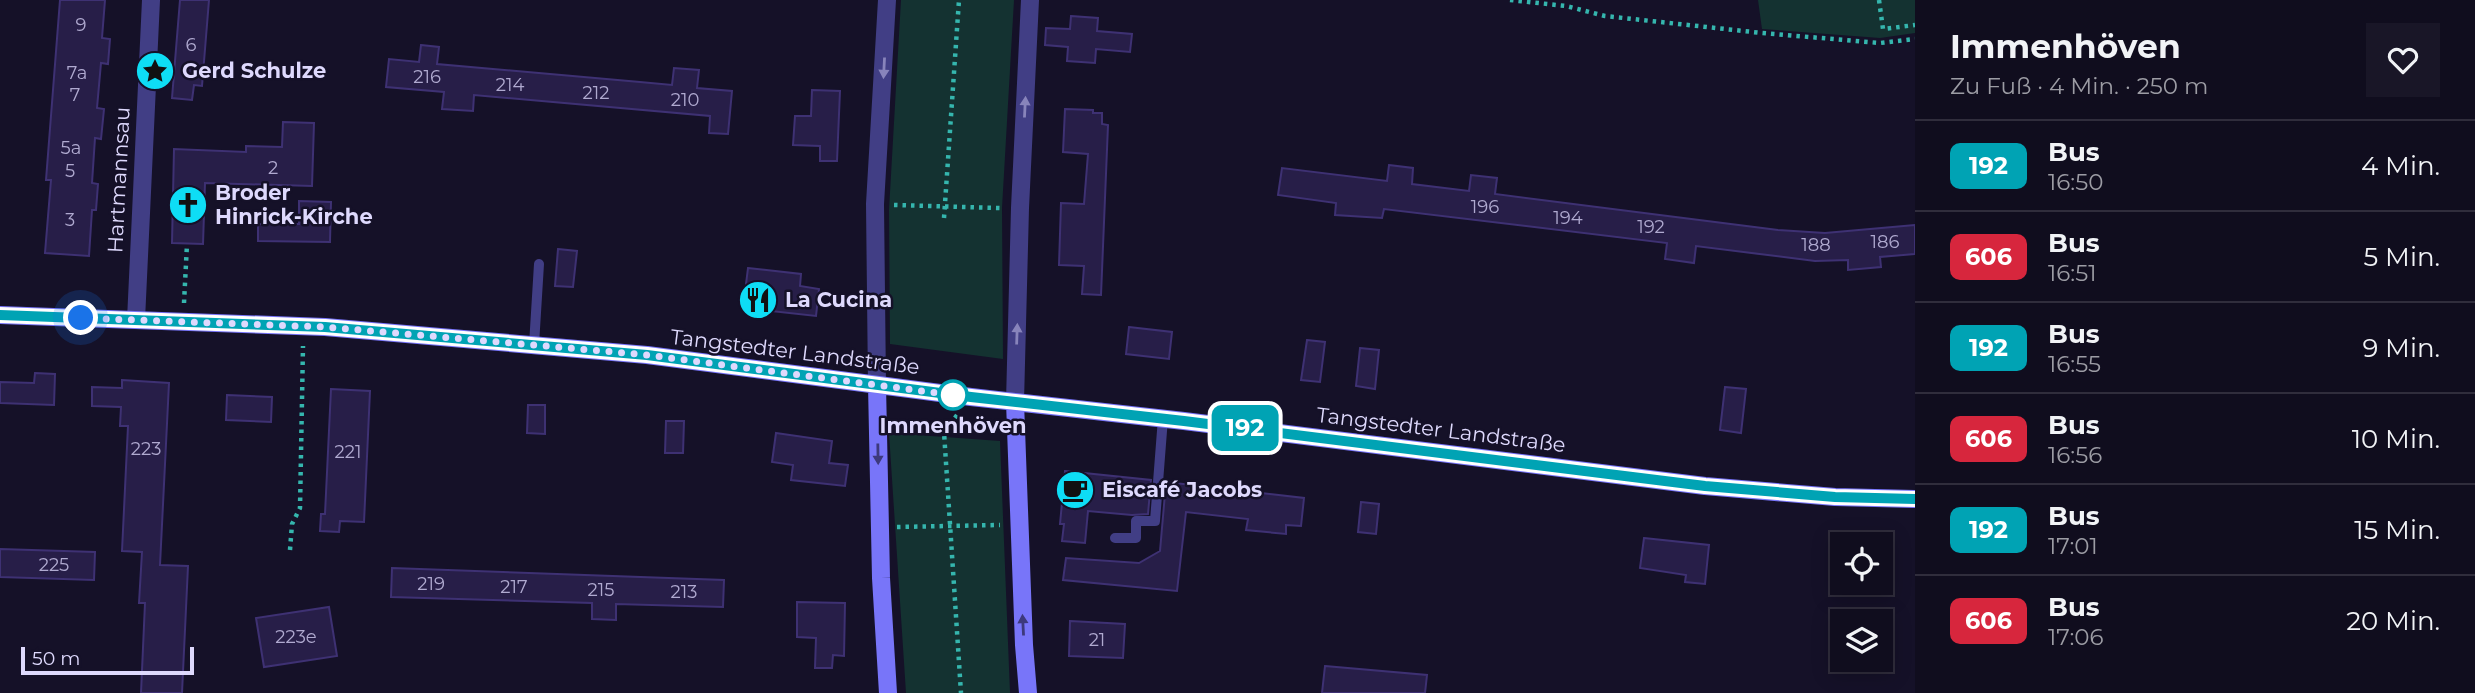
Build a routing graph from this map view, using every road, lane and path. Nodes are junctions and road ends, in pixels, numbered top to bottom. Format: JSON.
{"nodes":[{"id":1,"x":151,"y":0,"type":"edge"},
{"id":2,"x":887,"y":0,"type":"edge"},
{"id":3,"x":959,"y":0,"type":"edge"},
{"id":4,"x":1030,"y":0,"type":"edge"},
{"id":5,"x":1510,"y":0,"type":"edge"},
{"id":6,"x":1879,"y":0,"type":"edge"},
{"id":7,"x":1915,"y":25,"type":"edge"},
{"id":8,"x":1915,"y":39,"type":"edge"},
{"id":9,"x":875,"y":204,"type":"junction"},
{"id":10,"x":944,"y":207,"type":"junction"},
{"id":11,"x":1020,"y":208,"type":"junction"},
{"id":12,"x":944,"y":218,"type":"dead end"},
{"id":13,"x":187,"y":244,"type":"dead end"},
{"id":14,"x":539,"y":264,"type":"dead end"},
{"id":15,"x":0,"y":315,"type":"edge"},
{"id":16,"x":136,"y":320,"type":"junction"},
{"id":17,"x":184,"y":321,"type":"junction"},
{"id":18,"x":303,"y":326,"type":"junction"},
{"id":19,"x":534,"y":345,"type":"junction"},
{"id":20,"x":877,"y":385,"type":"junction"},
{"id":21,"x":971,"y":397,"type":"junction"},
{"id":22,"x":1015,"y":402,"type":"junction"},
{"id":23,"x":1163,"y":418,"type":"junction"},
{"id":24,"x":1915,"y":499,"type":"edge"},
{"id":25,"x":1019,"y":525,"type":"junction"},
{"id":26,"x":950,"y":526,"type":"junction"},
{"id":27,"x":880,"y":528,"type":"junction"},
{"id":28,"x":1115,"y":538,"type":"dead end"},
{"id":29,"x":290,"y":550,"type":"dead end"},
{"id":30,"x":888,"y":693,"type":"edge"},
{"id":31,"x":961,"y":693,"type":"edge"},
{"id":32,"x":1028,"y":693,"type":"edge"}],
"edges":[{"from":1,"to":16,"type":"street","name":"Hartmannsau"},
{"from":2,"to":9,"type":"street","one_way":true},
{"from":3,"to":10,"type":"path"},
{"from":11,"to":4,"type":"street","one_way":true},
{"from":5,"to":8,"type":"path"},
{"from":6,"to":7,"type":"path"},
{"from":9,"to":10,"type":"path"},
{"from":9,"to":20,"type":"street"},
{"from":10,"to":11,"type":"path"},
{"from":10,"to":12,"type":"path"},
{"from":22,"to":11,"type":"street","one_way":true},
{"from":13,"to":17,"type":"path"},
{"from":14,"to":19,"type":"lane"},
{"from":15,"to":16,"type":"street","name":"Tangstedter Landstraße"},
{"from":16,"to":17,"type":"street","name":"Tangstedter Landstraße"},
{"from":17,"to":18,"type":"street","name":"Tangstedter Landstraße"},
{"from":18,"to":19,"type":"street","name":"Tangstedter Landstraße"},
{"from":18,"to":29,"type":"path"},
{"from":19,"to":20,"type":"street","name":"Tangstedter Landstraße"},
{"from":20,"to":21,"type":"street","name":"Tangstedter Landstraße"},
{"from":20,"to":27,"type":"street","one_way":true},
{"from":21,"to":22,"type":"street","name":"Tangstedter Landstraße"},
{"from":21,"to":26,"type":"path"},
{"from":22,"to":23,"type":"street","name":"Tangstedter Landstraße"},
{"from":22,"to":25,"type":"street"},
{"from":23,"to":24,"type":"street","name":"Tangstedter Landstraße"},
{"from":23,"to":28,"type":"lane"},
{"from":25,"to":26,"type":"path"},
{"from":32,"to":25,"type":"street","one_way":true},
{"from":26,"to":27,"type":"path"},
{"from":26,"to":31,"type":"path"},
{"from":27,"to":30,"type":"street"}]}
